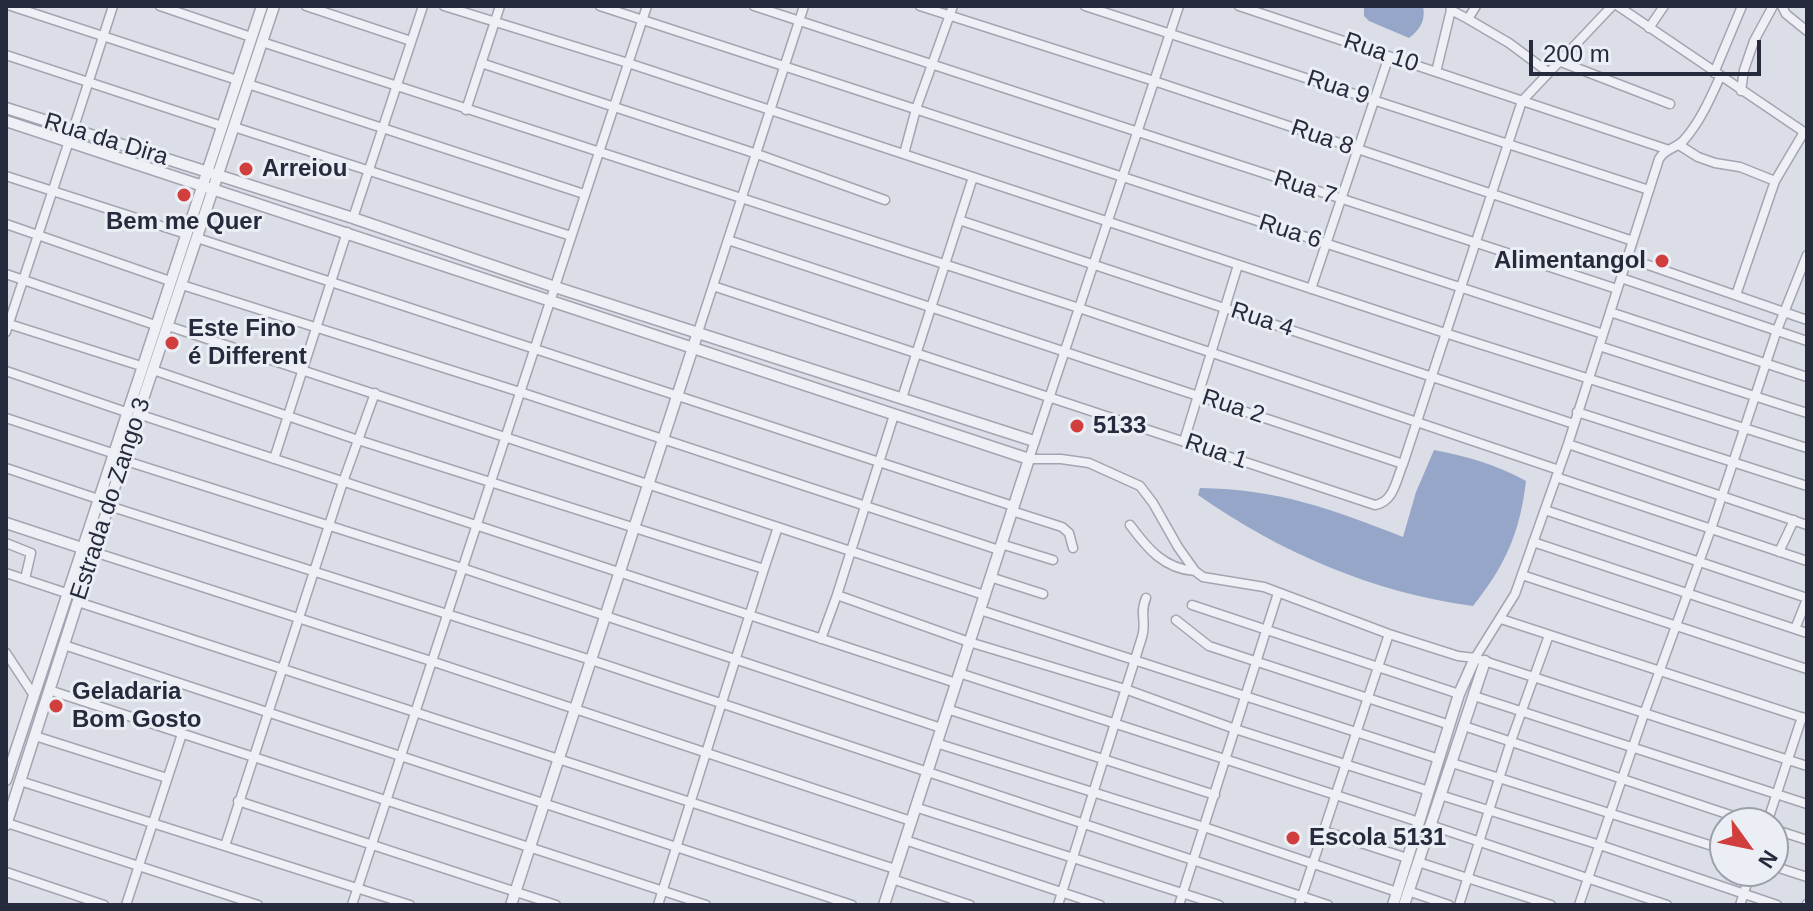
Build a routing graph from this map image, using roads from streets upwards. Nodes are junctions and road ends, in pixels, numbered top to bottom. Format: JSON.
{"nodes":[{"id":1,"x":11,"y":6,"type":"edge"},
{"id":2,"x":113,"y":6,"type":"edge"},
{"id":3,"x":160,"y":6,"type":"edge"},
{"id":4,"x":262,"y":6,"type":"edge"},
{"id":5,"x":274,"y":6,"type":"edge"},
{"id":6,"x":306,"y":6,"type":"edge"},
{"id":7,"x":423,"y":6,"type":"edge"},
{"id":8,"x":444,"y":6,"type":"edge"},
{"id":9,"x":500,"y":6,"type":"edge"},
{"id":10,"x":600,"y":6,"type":"edge"},
{"id":11,"x":647,"y":6,"type":"edge"},
{"id":12,"x":754,"y":6,"type":"edge"},
{"id":13,"x":804,"y":6,"type":"edge"},
{"id":14,"x":920,"y":6,"type":"edge"},
{"id":15,"x":953,"y":6,"type":"edge"},
{"id":16,"x":1085,"y":6,"type":"edge"},
{"id":17,"x":1179,"y":6,"type":"edge"},
{"id":18,"x":1239,"y":6,"type":"edge"},
{"id":19,"x":1476,"y":6,"type":"edge"},
{"id":20,"x":1612,"y":6,"type":"edge"},
{"id":21,"x":1618,"y":6,"type":"edge"},
{"id":22,"x":1664,"y":6,"type":"edge"},
{"id":23,"x":1742,"y":6,"type":"edge"},
{"id":24,"x":1773,"y":6,"type":"edge"},
{"id":25,"x":1782,"y":6,"type":"edge"},
{"id":26,"x":1450,"y":8,"type":"edge"},
{"id":27,"x":950,"y":16,"type":"junction"},
{"id":28,"x":643,"y":19,"type":"junction"},
{"id":29,"x":1468,"y":19,"type":"junction"},
{"id":30,"x":495,"y":21,"type":"junction"},
{"id":31,"x":799,"y":21,"type":"junction"},
{"id":32,"x":1649,"y":28,"type":"junction"},
{"id":33,"x":1807,"y":31,"type":"edge"},
{"id":34,"x":1169,"y":34,"type":"junction"},
{"id":35,"x":103,"y":36,"type":"junction"},
{"id":36,"x":251,"y":37,"type":"junction"},
{"id":37,"x":411,"y":41,"type":"junction"},
{"id":38,"x":262,"y":42,"type":"junction"},
{"id":39,"x":6,"y":55,"type":"edge"},
{"id":40,"x":1389,"y":56,"type":"junction"},
{"id":41,"x":1561,"y":62,"type":"junction"},
{"id":42,"x":481,"y":63,"type":"junction"},
{"id":43,"x":628,"y":63,"type":"junction"},
{"id":44,"x":932,"y":64,"type":"junction"},
{"id":45,"x":784,"y":67,"type":"junction"},
{"id":46,"x":1436,"y":72,"type":"junction"},
{"id":47,"x":1548,"y":72,"type":"junction"},
{"id":48,"x":1717,"y":75,"type":"junction"},
{"id":49,"x":1154,"y":81,"type":"junction"},
{"id":50,"x":88,"y":82,"type":"junction"},
{"id":51,"x":242,"y":82,"type":"junction"},
{"id":52,"x":396,"y":85,"type":"junction"},
{"id":53,"x":1741,"y":91,"type":"junction"},
{"id":54,"x":1376,"y":100,"type":"junction"},
{"id":55,"x":1522,"y":101,"type":"junction"},
{"id":56,"x":1670,"y":104,"type":"dead end"},
{"id":57,"x":6,"y":108,"type":"edge"},
{"id":58,"x":613,"y":108,"type":"junction"},
{"id":59,"x":916,"y":109,"type":"junction"},
{"id":60,"x":466,"y":110,"type":"junction"},
{"id":61,"x":770,"y":110,"type":"junction"},
{"id":62,"x":6,"y":121,"type":"edge"},
{"id":63,"x":222,"y":126,"type":"junction"},
{"id":64,"x":234,"y":127,"type":"junction"},
{"id":65,"x":381,"y":129,"type":"junction"},
{"id":66,"x":73,"y":130,"type":"junction"},
{"id":67,"x":1137,"y":132,"type":"junction"},
{"id":68,"x":1806,"y":133,"type":"edge"},
{"id":69,"x":69,"y":141,"type":"junction"},
{"id":70,"x":1507,"y":143,"type":"junction"},
{"id":71,"x":1679,"y":145,"type":"junction"},
{"id":72,"x":1666,"y":149,"type":"junction"},
{"id":73,"x":1359,"y":150,"type":"junction"},
{"id":74,"x":599,"y":151,"type":"junction"},
{"id":75,"x":757,"y":154,"type":"junction"},
{"id":76,"x":904,"y":154,"type":"junction"},
{"id":77,"x":367,"y":172,"type":"junction"},
{"id":78,"x":213,"y":173,"type":"junction"},
{"id":79,"x":6,"y":176,"type":"edge"},
{"id":80,"x":1122,"y":176,"type":"junction"},
{"id":81,"x":973,"y":177,"type":"junction"},
{"id":82,"x":1775,"y":181,"type":"junction"},
{"id":83,"x":208,"y":187,"type":"junction"},
{"id":84,"x":1649,"y":190,"type":"junction"},
{"id":85,"x":52,"y":191,"type":"junction"},
{"id":86,"x":584,"y":194,"type":"junction"},
{"id":87,"x":1491,"y":195,"type":"junction"},
{"id":88,"x":742,"y":197,"type":"junction"},
{"id":89,"x":1341,"y":199,"type":"junction"},
{"id":90,"x":885,"y":200,"type":"dead end"},
{"id":91,"x":353,"y":218,"type":"junction"},
{"id":92,"x":959,"y":220,"type":"junction"},
{"id":93,"x":1107,"y":221,"type":"junction"},
{"id":94,"x":6,"y":224,"type":"edge"},
{"id":95,"x":347,"y":232,"type":"junction"},
{"id":96,"x":38,"y":234,"type":"junction"},
{"id":97,"x":192,"y":236,"type":"junction"},
{"id":98,"x":571,"y":236,"type":"junction"},
{"id":99,"x":728,"y":240,"type":"junction"},
{"id":100,"x":1633,"y":241,"type":"junction"},
{"id":101,"x":1474,"y":243,"type":"junction"},
{"id":102,"x":1326,"y":244,"type":"junction"},
{"id":103,"x":1807,"y":255,"type":"edge"},
{"id":104,"x":1628,"y":258,"type":"junction"},
{"id":105,"x":945,"y":264,"type":"junction"},
{"id":106,"x":1091,"y":265,"type":"junction"},
{"id":107,"x":1238,"y":265,"type":"junction"},
{"id":108,"x":6,"y":274,"type":"edge"},
{"id":109,"x":1621,"y":278,"type":"junction"},
{"id":110,"x":23,"y":280,"type":"junction"},
{"id":111,"x":170,"y":281,"type":"junction"},
{"id":112,"x":331,"y":283,"type":"junction"},
{"id":113,"x":182,"y":285,"type":"junction"},
{"id":114,"x":713,"y":286,"type":"junction"},
{"id":115,"x":555,"y":287,"type":"junction"},
{"id":116,"x":1459,"y":288,"type":"junction"},
{"id":117,"x":1311,"y":289,"type":"junction"},
{"id":118,"x":1617,"y":289,"type":"junction"},
{"id":119,"x":1736,"y":295,"type":"junction"},
{"id":120,"x":550,"y":301,"type":"junction"},
{"id":121,"x":1079,"y":308,"type":"junction"},
{"id":122,"x":1225,"y":308,"type":"junction"},
{"id":123,"x":930,"y":309,"type":"junction"},
{"id":124,"x":1610,"y":312,"type":"junction"},
{"id":125,"x":1784,"y":312,"type":"junction"},
{"id":126,"x":1807,"y":320,"type":"edge"},
{"id":127,"x":155,"y":325,"type":"junction"},
{"id":128,"x":168,"y":326,"type":"junction"},
{"id":129,"x":7,"y":328,"type":"edge"},
{"id":130,"x":317,"y":329,"type":"junction"},
{"id":131,"x":1777,"y":330,"type":"junction"},
{"id":132,"x":698,"y":332,"type":"junction"},
{"id":133,"x":1445,"y":333,"type":"junction"},
{"id":134,"x":1603,"y":334,"type":"junction"},
{"id":135,"x":1807,"y":341,"type":"edge"},
{"id":136,"x":1599,"y":346,"type":"junction"},
{"id":137,"x":534,"y":348,"type":"junction"},
{"id":138,"x":693,"y":349,"type":"junction"},
{"id":139,"x":1063,"y":352,"type":"junction"},
{"id":140,"x":917,"y":353,"type":"junction"},
{"id":141,"x":1212,"y":353,"type":"junction"},
{"id":142,"x":1767,"y":364,"type":"junction"},
{"id":143,"x":147,"y":368,"type":"junction"},
{"id":144,"x":303,"y":370,"type":"junction"},
{"id":145,"x":6,"y":371,"type":"edge"},
{"id":146,"x":1432,"y":376,"type":"junction"},
{"id":147,"x":1807,"y":377,"type":"edge"},
{"id":148,"x":1588,"y":379,"type":"junction"},
{"id":149,"x":520,"y":392,"type":"junction"},
{"id":150,"x":375,"y":393,"type":"junction"},
{"id":151,"x":677,"y":396,"type":"junction"},
{"id":152,"x":1198,"y":396,"type":"junction"},
{"id":153,"x":1755,"y":397,"type":"junction"},
{"id":154,"x":902,"y":398,"type":"junction"},
{"id":155,"x":1049,"y":398,"type":"junction"},
{"id":156,"x":126,"y":412,"type":"junction"},
{"id":157,"x":1577,"y":412,"type":"junction"},
{"id":158,"x":1807,"y":413,"type":"edge"},
{"id":159,"x":138,"y":414,"type":"junction"},
{"id":160,"x":894,"y":415,"type":"junction"},
{"id":161,"x":288,"y":416,"type":"junction"},
{"id":162,"x":6,"y":418,"type":"edge"},
{"id":163,"x":1417,"y":420,"type":"junction"},
{"id":164,"x":1574,"y":424,"type":"junction"},
{"id":165,"x":1745,"y":428,"type":"junction"},
{"id":166,"x":505,"y":438,"type":"junction"},
{"id":167,"x":663,"y":439,"type":"junction"},
{"id":168,"x":358,"y":440,"type":"junction"},
{"id":169,"x":1034,"y":441,"type":"junction"},
{"id":170,"x":1184,"y":441,"type":"junction"},
{"id":171,"x":1568,"y":444,"type":"junction"},
{"id":172,"x":1807,"y":448,"type":"edge"},
{"id":173,"x":112,"y":453,"type":"junction"},
{"id":174,"x":274,"y":459,"type":"junction"},
{"id":175,"x":1029,"y":459,"type":"junction"},
{"id":176,"x":123,"y":460,"type":"junction"},
{"id":177,"x":878,"y":462,"type":"junction"},
{"id":178,"x":1733,"y":463,"type":"junction"},
{"id":179,"x":1403,"y":464,"type":"junction"},
{"id":180,"x":6,"y":468,"type":"edge"},
{"id":181,"x":1557,"y":473,"type":"junction"},
{"id":182,"x":491,"y":481,"type":"junction"},
{"id":183,"x":343,"y":482,"type":"junction"},
{"id":184,"x":649,"y":484,"type":"junction"},
{"id":185,"x":1807,"y":486,"type":"edge"},
{"id":186,"x":1721,"y":497,"type":"junction"},
{"id":187,"x":98,"y":499,"type":"junction"},
{"id":188,"x":109,"y":506,"type":"junction"},
{"id":189,"x":865,"y":506,"type":"junction"},
{"id":190,"x":1012,"y":509,"type":"junction"},
{"id":191,"x":1545,"y":510,"type":"junction"},
{"id":192,"x":1794,"y":520,"type":"junction"},
{"id":193,"x":6,"y":523,"type":"edge"},
{"id":194,"x":476,"y":524,"type":"junction"},
{"id":195,"x":1130,"y":525,"type":"dead end"},
{"id":196,"x":1807,"y":525,"type":"edge"},
{"id":197,"x":329,"y":526,"type":"junction"},
{"id":198,"x":634,"y":527,"type":"junction"},
{"id":199,"x":778,"y":527,"type":"junction"},
{"id":200,"x":1711,"y":529,"type":"junction"},
{"id":201,"x":1533,"y":542,"type":"junction"},
{"id":202,"x":6,"y":543,"type":"edge"},
{"id":203,"x":1000,"y":547,"type":"junction"},
{"id":204,"x":82,"y":548,"type":"junction"},
{"id":205,"x":1073,"y":548,"type":"dead end"},
{"id":206,"x":851,"y":551,"type":"junction"},
{"id":207,"x":94,"y":552,"type":"junction"},
{"id":208,"x":1779,"y":552,"type":"junction"},
{"id":209,"x":1053,"y":560,"type":"dead end"},
{"id":210,"x":1807,"y":561,"type":"edge"},
{"id":211,"x":1698,"y":562,"type":"junction"},
{"id":212,"x":462,"y":568,"type":"junction"},
{"id":213,"x":764,"y":569,"type":"junction"},
{"id":214,"x":314,"y":570,"type":"junction"},
{"id":215,"x":1195,"y":571,"type":"junction"},
{"id":216,"x":620,"y":572,"type":"junction"},
{"id":217,"x":6,"y":573,"type":"edge"},
{"id":218,"x":1522,"y":575,"type":"junction"},
{"id":219,"x":990,"y":577,"type":"junction"},
{"id":220,"x":25,"y":579,"type":"junction"},
{"id":221,"x":66,"y":593,"type":"junction"},
{"id":222,"x":1278,"y":593,"type":"junction"},
{"id":223,"x":1687,"y":593,"type":"junction"},
{"id":224,"x":1043,"y":594,"type":"dead end"},
{"id":225,"x":837,"y":595,"type":"junction"},
{"id":226,"x":984,"y":595,"type":"junction"},
{"id":227,"x":1146,"y":598,"type":"dead end"},
{"id":228,"x":1807,"y":598,"type":"edge"},
{"id":229,"x":78,"y":602,"type":"junction"},
{"id":230,"x":1192,"y":605,"type":"dead end"},
{"id":231,"x":980,"y":610,"type":"junction"},
{"id":232,"x":446,"y":615,"type":"junction"},
{"id":233,"x":606,"y":616,"type":"junction"},
{"id":234,"x":751,"y":616,"type":"junction"},
{"id":235,"x":298,"y":618,"type":"junction"},
{"id":236,"x":1501,"y":619,"type":"junction"},
{"id":237,"x":1176,"y":620,"type":"dead end"},
{"id":238,"x":1676,"y":627,"type":"junction"},
{"id":239,"x":1267,"y":629,"type":"junction"},
{"id":240,"x":1795,"y":629,"type":"junction"},
{"id":241,"x":1807,"y":633,"type":"edge"},
{"id":242,"x":1389,"y":634,"type":"junction"},
{"id":243,"x":1549,"y":635,"type":"junction"},
{"id":244,"x":821,"y":639,"type":"junction"},
{"id":245,"x":969,"y":642,"type":"junction"},
{"id":246,"x":64,"y":645,"type":"junction"},
{"id":247,"x":6,"y":653,"type":"edge"},
{"id":248,"x":1135,"y":659,"type":"junction"},
{"id":249,"x":591,"y":660,"type":"junction"},
{"id":250,"x":737,"y":660,"type":"junction"},
{"id":251,"x":1480,"y":660,"type":"junction"},
{"id":252,"x":431,"y":661,"type":"junction"},
{"id":253,"x":1258,"y":661,"type":"junction"},
{"id":254,"x":1377,"y":669,"type":"junction"},
{"id":255,"x":1807,"y":669,"type":"edge"},
{"id":256,"x":281,"y":670,"type":"junction"},
{"id":257,"x":1659,"y":671,"type":"junction"},
{"id":258,"x":1534,"y":677,"type":"junction"},
{"id":259,"x":957,"y":678,"type":"junction"},
{"id":260,"x":1125,"y":689,"type":"junction"},
{"id":261,"x":49,"y":690,"type":"junction"},
{"id":262,"x":33,"y":694,"type":"junction"},
{"id":263,"x":1459,"y":694,"type":"junction"},
{"id":264,"x":1246,"y":695,"type":"junction"},
{"id":265,"x":1474,"y":696,"type":"junction"},
{"id":266,"x":1367,"y":697,"type":"junction"},
{"id":267,"x":721,"y":704,"type":"junction"},
{"id":268,"x":575,"y":709,"type":"junction"},
{"id":269,"x":947,"y":709,"type":"junction"},
{"id":270,"x":1523,"y":711,"type":"junction"},
{"id":271,"x":414,"y":713,"type":"junction"},
{"id":272,"x":267,"y":714,"type":"junction"},
{"id":273,"x":1644,"y":714,"type":"junction"},
{"id":274,"x":1804,"y":718,"type":"edge"},
{"id":275,"x":1114,"y":724,"type":"junction"},
{"id":276,"x":1450,"y":725,"type":"junction"},
{"id":277,"x":1464,"y":726,"type":"junction"},
{"id":278,"x":941,"y":728,"type":"junction"},
{"id":279,"x":1235,"y":729,"type":"junction"},
{"id":280,"x":1356,"y":730,"type":"junction"},
{"id":281,"x":182,"y":734,"type":"junction"},
{"id":282,"x":35,"y":736,"type":"junction"},
{"id":283,"x":1511,"y":741,"type":"junction"},
{"id":284,"x":936,"y":743,"type":"junction"},
{"id":285,"x":1632,"y":748,"type":"junction"},
{"id":286,"x":706,"y":753,"type":"junction"},
{"id":287,"x":401,"y":755,"type":"junction"},
{"id":288,"x":252,"y":757,"type":"junction"},
{"id":289,"x":559,"y":758,"type":"junction"},
{"id":290,"x":1104,"y":758,"type":"junction"},
{"id":291,"x":1439,"y":759,"type":"junction"},
{"id":292,"x":1786,"y":760,"type":"junction"},
{"id":293,"x":1225,"y":761,"type":"junction"},
{"id":294,"x":1346,"y":763,"type":"junction"},
{"id":295,"x":1452,"y":763,"type":"junction"},
{"id":296,"x":1807,"y":766,"type":"edge"},
{"id":297,"x":927,"y":772,"type":"junction"},
{"id":298,"x":167,"y":778,"type":"junction"},
{"id":299,"x":1500,"y":778,"type":"junction"},
{"id":300,"x":6,"y":780,"type":"edge"},
{"id":301,"x":1621,"y":780,"type":"junction"},
{"id":302,"x":20,"y":781,"type":"junction"},
{"id":303,"x":1429,"y":791,"type":"junction"},
{"id":304,"x":1093,"y":793,"type":"junction"},
{"id":305,"x":1775,"y":793,"type":"junction"},
{"id":306,"x":1215,"y":795,"type":"junction"},
{"id":307,"x":1440,"y":795,"type":"junction"},
{"id":308,"x":1335,"y":796,"type":"junction"},
{"id":309,"x":238,"y":801,"type":"junction"},
{"id":310,"x":387,"y":801,"type":"junction"},
{"id":311,"x":545,"y":802,"type":"junction"},
{"id":312,"x":691,"y":802,"type":"junction"},
{"id":313,"x":1807,"y":804,"type":"edge"},
{"id":314,"x":915,"y":807,"type":"junction"},
{"id":315,"x":1771,"y":807,"type":"edge"},
{"id":316,"x":1709,"y":808,"type":"edge"},
{"id":317,"x":1490,"y":810,"type":"junction"},
{"id":318,"x":1610,"y":813,"type":"junction"},
{"id":319,"x":911,"y":821,"type":"junction"},
{"id":320,"x":1419,"y":822,"type":"junction"},
{"id":321,"x":153,"y":823,"type":"junction"},
{"id":322,"x":6,"y":824,"type":"edge"},
{"id":323,"x":1083,"y":824,"type":"junction"},
{"id":324,"x":1430,"y":825,"type":"junction"},
{"id":325,"x":1204,"y":827,"type":"junction"},
{"id":326,"x":1324,"y":831,"type":"junction"},
{"id":327,"x":905,"y":840,"type":"junction"},
{"id":328,"x":1479,"y":842,"type":"junction"},
{"id":329,"x":372,"y":845,"type":"junction"},
{"id":330,"x":530,"y":845,"type":"junction"},
{"id":331,"x":1600,"y":845,"type":"junction"},
{"id":332,"x":1709,"y":845,"type":"edge"},
{"id":333,"x":225,"y":846,"type":"junction"},
{"id":334,"x":676,"y":847,"type":"junction"},
{"id":335,"x":1073,"y":857,"type":"junction"},
{"id":336,"x":1412,"y":860,"type":"junction"},
{"id":337,"x":1194,"y":861,"type":"junction"},
{"id":338,"x":1313,"y":863,"type":"junction"},
{"id":339,"x":138,"y":868,"type":"junction"},
{"id":340,"x":6,"y":872,"type":"edge"},
{"id":341,"x":894,"y":874,"type":"junction"},
{"id":342,"x":1468,"y":878,"type":"junction"},
{"id":343,"x":1588,"y":879,"type":"junction"},
{"id":344,"x":358,"y":887,"type":"junction"},
{"id":345,"x":1745,"y":887,"type":"edge"},
{"id":346,"x":663,"y":890,"type":"junction"},
{"id":347,"x":515,"y":892,"type":"junction"},
{"id":348,"x":1402,"y":892,"type":"junction"},
{"id":349,"x":1062,"y":893,"type":"junction"},
{"id":350,"x":1183,"y":893,"type":"junction"},
{"id":351,"x":1743,"y":893,"type":"junction"},
{"id":352,"x":1300,"y":900,"type":"edge"},
{"id":353,"x":104,"y":905,"type":"edge"},
{"id":354,"x":126,"y":905,"type":"edge"},
{"id":355,"x":258,"y":905,"type":"edge"},
{"id":356,"x":352,"y":905,"type":"edge"},
{"id":357,"x":410,"y":905,"type":"edge"},
{"id":358,"x":511,"y":905,"type":"edge"},
{"id":359,"x":556,"y":905,"type":"edge"},
{"id":360,"x":658,"y":905,"type":"edge"},
{"id":361,"x":706,"y":905,"type":"edge"},
{"id":362,"x":852,"y":905,"type":"edge"},
{"id":363,"x":884,"y":905,"type":"edge"},
{"id":364,"x":970,"y":905,"type":"edge"},
{"id":365,"x":1058,"y":905,"type":"edge"},
{"id":366,"x":1100,"y":905,"type":"edge"},
{"id":367,"x":1179,"y":905,"type":"edge"},
{"id":368,"x":1219,"y":905,"type":"edge"},
{"id":369,"x":1328,"y":905,"type":"edge"},
{"id":370,"x":1393,"y":905,"type":"edge"},
{"id":371,"x":1404,"y":905,"type":"edge"},
{"id":372,"x":1449,"y":905,"type":"edge"},
{"id":373,"x":1459,"y":905,"type":"edge"},
{"id":374,"x":1551,"y":905,"type":"edge"},
{"id":375,"x":1579,"y":905,"type":"edge"},
{"id":376,"x":1667,"y":905,"type":"edge"},
{"id":377,"x":1740,"y":905,"type":"edge"},
{"id":378,"x":1777,"y":905,"type":"edge"}],
"edges":[{"from":1,"to":35,"type":"street"},
{"from":2,"to":35,"type":"street"},
{"from":3,"to":36,"type":"street"},
{"from":4,"to":36,"type":"street"},
{"from":5,"to":38,"type":"street"},
{"from":6,"to":37,"type":"street"},
{"from":7,"to":37,"type":"street"},
{"from":8,"to":30,"type":"street"},
{"from":9,"to":30,"type":"street"},
{"from":10,"to":28,"type":"street","name":"Rua 6"},
{"from":11,"to":28,"type":"street"},
{"from":12,"to":31,"type":"street","name":"Rua 7"},
{"from":13,"to":31,"type":"street"},
{"from":14,"to":27,"type":"street","name":"Rua 8"},
{"from":15,"to":27,"type":"street"},
{"from":16,"to":34,"type":"street","name":"Rua 9"},
{"from":17,"to":34,"type":"street"},
{"from":18,"to":40,"type":"street","name":"Rua 10"},
{"from":19,"to":29,"type":"street"},
{"from":20,"to":41,"type":"street"},
{"from":21,"to":32,"type":"street"},
{"from":22,"to":32,"type":"street"},
{"from":23,"to":48,"type":"street"},
{"from":24,"to":53,"type":"street"},
{"from":25,"to":33,"type":"street"},
{"from":26,"to":29,"type":"street"},
{"from":26,"to":46,"type":"street"},
{"from":27,"to":44,"type":"street"},
{"from":27,"to":49,"type":"street","name":"Rua 8"},
{"from":28,"to":43,"type":"street"},
{"from":28,"to":45,"type":"street","name":"Rua 6"},
{"from":29,"to":47,"type":"street"},
{"from":30,"to":42,"type":"street"},
{"from":30,"to":43,"type":"street"},
{"from":31,"to":44,"type":"street","name":"Rua 7"},
{"from":31,"to":45,"type":"street"},
{"from":32,"to":48,"type":"street"},
{"from":34,"to":49,"type":"street"},
{"from":34,"to":54,"type":"street","name":"Rua 9"},
{"from":35,"to":50,"type":"street"},
{"from":35,"to":51,"type":"street"},
{"from":36,"to":51,"type":"street"},
{"from":37,"to":52,"type":"street"},
{"from":38,"to":51,"type":"street"},
{"from":38,"to":52,"type":"street"},
{"from":39,"to":50,"type":"street"},
{"from":40,"to":46,"type":"street","name":"Rua 10"},
{"from":40,"to":54,"type":"street"},
{"from":41,"to":47,"type":"street"},
{"from":41,"to":56,"type":"street"},
{"from":42,"to":58,"type":"street"},
{"from":42,"to":60,"type":"street"},
{"from":43,"to":58,"type":"street"},
{"from":43,"to":61,"type":"street"},
{"from":44,"to":59,"type":"street"},
{"from":44,"to":67,"type":"street","name":"Rua 7"},
{"from":45,"to":59,"type":"street","name":"Rua 6"},
{"from":45,"to":61,"type":"street"},
{"from":46,"to":55,"type":"street","name":"Rua 10"},
{"from":47,"to":55,"type":"street"},
{"from":48,"to":53,"type":"street"},
{"from":48,"to":71,"type":"street"},
{"from":49,"to":67,"type":"street"},
{"from":49,"to":73,"type":"street","name":"Rua 8"},
{"from":50,"to":63,"type":"street"},
{"from":50,"to":66,"type":"street"},
{"from":51,"to":63,"type":"street"},
{"from":51,"to":64,"type":"street"},
{"from":51,"to":65,"type":"street"},
{"from":52,"to":60,"type":"street"},
{"from":52,"to":65,"type":"street"},
{"from":53,"to":68,"type":"street"},
{"from":54,"to":70,"type":"street","name":"Rua 9"},
{"from":54,"to":73,"type":"street"},
{"from":55,"to":70,"type":"street"},
{"from":55,"to":72,"type":"street","name":"Rua 10"},
{"from":57,"to":66,"type":"street","name":"Rua da Dira"},
{"from":58,"to":74,"type":"street"},
{"from":58,"to":75,"type":"street"},
{"from":59,"to":76,"type":"street"},
{"from":59,"to":80,"type":"street","name":"Rua 6"},
{"from":60,"to":74,"type":"street"},
{"from":61,"to":75,"type":"street"},
{"from":61,"to":76,"type":"street"},
{"from":62,"to":69,"type":"street","name":"Rua da Dira"},
{"from":63,"to":78,"type":"street"},
{"from":64,"to":77,"type":"street"},
{"from":64,"to":78,"type":"street"},
{"from":65,"to":77,"type":"street"},
{"from":65,"to":86,"type":"street"},
{"from":66,"to":78,"type":"street","name":"Rua da Dira"},
{"from":67,"to":80,"type":"street"},
{"from":67,"to":89,"type":"street","name":"Rua 7"},
{"from":68,"to":82,"type":"street"},
{"from":69,"to":83,"type":"street","name":"Rua da Dira"},
{"from":69,"to":85,"type":"street"},
{"from":70,"to":84,"type":"street","name":"Rua 9"},
{"from":70,"to":87,"type":"street"},
{"from":71,"to":72,"type":"street"},
{"from":71,"to":82,"type":"street"},
{"from":72,"to":84,"type":"street"},
{"from":73,"to":87,"type":"street","name":"Rua 8"},
{"from":73,"to":89,"type":"street"},
{"from":74,"to":86,"type":"street"},
{"from":74,"to":88,"type":"street"},
{"from":75,"to":88,"type":"street"},
{"from":75,"to":90,"type":"street"},
{"from":76,"to":81,"type":"street"},
{"from":77,"to":91,"type":"street"},
{"from":77,"to":98,"type":"street"},
{"from":78,"to":83,"type":"street","name":"Estrada do Zango 3"},
{"from":78,"to":91,"type":"street","name":"Rua da Dira"},
{"from":79,"to":85,"type":"street"},
{"from":80,"to":93,"type":"street"},
{"from":80,"to":102,"type":"street","name":"Rua 6"},
{"from":81,"to":92,"type":"street"},
{"from":81,"to":93,"type":"street"},
{"from":82,"to":119,"type":"street"},
{"from":83,"to":95,"type":"street","name":"Rua da Dira"},
{"from":83,"to":97,"type":"street","name":"Estrada do Zango 3"},
{"from":84,"to":100,"type":"street"},
{"from":85,"to":96,"type":"street"},
{"from":85,"to":97,"type":"street"},
{"from":86,"to":98,"type":"street"},
{"from":87,"to":100,"type":"street","name":"Rua 8"},
{"from":87,"to":101,"type":"street"},
{"from":88,"to":99,"type":"street"},
{"from":88,"to":105,"type":"street"},
{"from":89,"to":101,"type":"street","name":"Rua 7"},
{"from":89,"to":102,"type":"street"},
{"from":91,"to":115,"type":"street","name":"Rua da Dira"},
{"from":92,"to":105,"type":"street"},
{"from":92,"to":106,"type":"street","name":"Rua 4"},
{"from":93,"to":106,"type":"street"},
{"from":93,"to":107,"type":"street"},
{"from":94,"to":96,"type":"street"},
{"from":95,"to":112,"type":"street"},
{"from":95,"to":120,"type":"street","name":"Rua da Dira"},
{"from":96,"to":110,"type":"street"},
{"from":96,"to":111,"type":"street"},
{"from":97,"to":111,"type":"street"},
{"from":97,"to":112,"type":"street"},
{"from":97,"to":113,"type":"street","name":"Estrada do Zango 3"},
{"from":98,"to":115,"type":"street"},
{"from":99,"to":114,"type":"street"},
{"from":99,"to":123,"type":"street","name":"Rua 2"},
{"from":100,"to":104,"type":"street"},
{"from":101,"to":116,"type":"street"},
{"from":101,"to":118,"type":"street","name":"Rua 7"},
{"from":102,"to":116,"type":"street","name":"Rua 6"},
{"from":102,"to":117,"type":"street"},
{"from":103,"to":125,"type":"street"},
{"from":104,"to":109,"type":"street"},
{"from":104,"to":119,"type":"street"},
{"from":105,"to":121,"type":"street"},
{"from":105,"to":123,"type":"street"},
{"from":106,"to":121,"type":"street"},
{"from":106,"to":122,"type":"street","name":"Rua 4"},
{"from":107,"to":117,"type":"street"},
{"from":107,"to":122,"type":"street"},
{"from":108,"to":110,"type":"street"},
{"from":109,"to":118,"type":"street"},
{"from":109,"to":131,"type":"street"},
{"from":110,"to":127,"type":"street"},
{"from":110,"to":129,"type":"street"},
{"from":111,"to":127,"type":"street"},
{"from":112,"to":130,"type":"street"},
{"from":112,"to":137,"type":"street"},
{"from":113,"to":128,"type":"street","name":"Estrada do Zango 3"},
{"from":113,"to":130,"type":"street"},
{"from":114,"to":132,"type":"street"},
{"from":114,"to":140,"type":"street","name":"Rua 1"},
{"from":115,"to":120,"type":"street"},
{"from":115,"to":132,"type":"street","name":"Rua da Dira"},
{"from":116,"to":133,"type":"street"},
{"from":116,"to":134,"type":"street","name":"Rua 6"},
{"from":117,"to":133,"type":"street"},
{"from":118,"to":124,"type":"street"},
{"from":119,"to":125,"type":"street"},
{"from":120,"to":137,"type":"street"},
{"from":120,"to":138,"type":"street","name":"Rua da Dira"},
{"from":121,"to":139,"type":"street"},
{"from":121,"to":141,"type":"street"},
{"from":122,"to":141,"type":"street"},
{"from":122,"to":146,"type":"street","name":"Rua 4"},
{"from":123,"to":139,"type":"street","name":"Rua 2"},
{"from":123,"to":140,"type":"street"},
{"from":124,"to":134,"type":"street"},
{"from":124,"to":142,"type":"street"},
{"from":125,"to":126,"type":"street"},
{"from":125,"to":131,"type":"street"},
{"from":127,"to":143,"type":"street"},
{"from":128,"to":143,"type":"street","name":"Estrada do Zango 3"},
{"from":128,"to":144,"type":"street"},
{"from":129,"to":143,"type":"street"},
{"from":130,"to":144,"type":"street"},
{"from":130,"to":149,"type":"street"},
{"from":131,"to":135,"type":"street"},
{"from":131,"to":142,"type":"street"},
{"from":132,"to":138,"type":"street"},
{"from":132,"to":154,"type":"street","name":"Rua da Dira"},
{"from":133,"to":146,"type":"street"},
{"from":133,"to":148,"type":"street"},
{"from":134,"to":136,"type":"street"},
{"from":136,"to":148,"type":"street"},
{"from":136,"to":153,"type":"street"},
{"from":137,"to":149,"type":"street"},
{"from":137,"to":151,"type":"street"},
{"from":138,"to":151,"type":"street"},
{"from":138,"to":160,"type":"street","name":"Rua da Dira"},
{"from":139,"to":152,"type":"street","name":"Rua 2"},
{"from":139,"to":155,"type":"street"},
{"from":140,"to":154,"type":"street"},
{"from":140,"to":155,"type":"street","name":"Rua 1"},
{"from":141,"to":152,"type":"street"},
{"from":141,"to":163,"type":"street"},
{"from":142,"to":147,"type":"street"},
{"from":142,"to":153,"type":"street"},
{"from":143,"to":156,"type":"street"},
{"from":143,"to":159,"type":"street","name":"Estrada do Zango 3"},
{"from":143,"to":161,"type":"street"},
{"from":144,"to":150,"type":"street"},
{"from":144,"to":161,"type":"street"},
{"from":145,"to":156,"type":"street"},
{"from":146,"to":163,"type":"street"},
{"from":146,"to":164,"type":"street","name":"Rua 4"},
{"from":148,"to":157,"type":"street"},
{"from":148,"to":165,"type":"street"},
{"from":149,"to":166,"type":"street"},
{"from":149,"to":167,"type":"street"},
{"from":150,"to":166,"type":"street"},
{"from":150,"to":168,"type":"street"},
{"from":151,"to":167,"type":"street"},
{"from":151,"to":177,"type":"street"},
{"from":152,"to":170,"type":"street"},
{"from":152,"to":179,"type":"street","name":"Rua 2"},
{"from":153,"to":158,"type":"street"},
{"from":153,"to":165,"type":"street"},
{"from":154,"to":169,"type":"street","name":"Rua da Dira"},
{"from":155,"to":169,"type":"street"},
{"from":155,"to":170,"type":"street","name":"Rua 1"},
{"from":156,"to":173,"type":"street"},
{"from":157,"to":164,"type":"street"},
{"from":157,"to":178,"type":"street"},
{"from":159,"to":174,"type":"street"},
{"from":159,"to":176,"type":"street","name":"Estrada do Zango 3"},
{"from":160,"to":175,"type":"street","name":"Rua da Dira"},
{"from":160,"to":177,"type":"street"},
{"from":161,"to":168,"type":"street"},
{"from":161,"to":174,"type":"street"},
{"from":162,"to":173,"type":"street"},
{"from":163,"to":179,"type":"street"},
{"from":163,"to":181,"type":"street"},
{"from":164,"to":171,"type":"street"},
{"from":165,"to":172,"type":"street"},
{"from":165,"to":178,"type":"street"},
{"from":166,"to":182,"type":"street"},
{"from":166,"to":184,"type":"street"},
{"from":167,"to":184,"type":"street"},
{"from":167,"to":189,"type":"street"},
{"from":168,"to":182,"type":"street"},
{"from":168,"to":183,"type":"street"},
{"from":169,"to":175,"type":"street"},
{"from":170,"to":179,"type":"street","name":"Rua 1"},
{"from":171,"to":181,"type":"street"},
{"from":171,"to":186,"type":"street"},
{"from":173,"to":187,"type":"street"},
{"from":174,"to":183,"type":"street"},
{"from":175,"to":190,"type":"street"},
{"from":175,"to":215,"type":"street"},
{"from":176,"to":188,"type":"street","name":"Estrada do Zango 3"},
{"from":176,"to":197,"type":"street"},
{"from":177,"to":189,"type":"street"},
{"from":177,"to":190,"type":"street"},
{"from":178,"to":185,"type":"street"},
{"from":178,"to":186,"type":"street"},
{"from":180,"to":187,"type":"street"},
{"from":181,"to":191,"type":"street"},
{"from":181,"to":200,"type":"street"},
{"from":182,"to":194,"type":"street"},
{"from":182,"to":198,"type":"street"},
{"from":183,"to":194,"type":"street"},
{"from":183,"to":197,"type":"street"},
{"from":184,"to":198,"type":"street"},
{"from":184,"to":199,"type":"street"},
{"from":186,"to":192,"type":"street"},
{"from":186,"to":200,"type":"street"},
{"from":187,"to":204,"type":"street"},
{"from":188,"to":207,"type":"street","name":"Estrada do Zango 3"},
{"from":188,"to":214,"type":"street"},
{"from":189,"to":203,"type":"street"},
{"from":189,"to":206,"type":"street"},
{"from":190,"to":203,"type":"street"},
{"from":190,"to":205,"type":"street"},
{"from":191,"to":201,"type":"street"},
{"from":191,"to":211,"type":"street"},
{"from":192,"to":196,"type":"street"},
{"from":192,"to":208,"type":"street"},
{"from":193,"to":204,"type":"street"},
{"from":194,"to":212,"type":"street"},
{"from":194,"to":216,"type":"street"},
{"from":195,"to":215,"type":"street"},
{"from":197,"to":212,"type":"street"},
{"from":197,"to":214,"type":"street"},
{"from":198,"to":213,"type":"street"},
{"from":198,"to":216,"type":"street"},
{"from":199,"to":206,"type":"street"},
{"from":199,"to":213,"type":"street"},
{"from":200,"to":208,"type":"street"},
{"from":200,"to":211,"type":"street"},
{"from":201,"to":218,"type":"street"},
{"from":201,"to":223,"type":"street"},
{"from":202,"to":220,"type":"street"},
{"from":203,"to":209,"type":"street"},
{"from":203,"to":219,"type":"street"},
{"from":204,"to":207,"type":"street"},
{"from":204,"to":221,"type":"street"},
{"from":206,"to":225,"type":"street"},
{"from":206,"to":226,"type":"street"},
{"from":207,"to":229,"type":"street","name":"Estrada do Zango 3"},
{"from":207,"to":235,"type":"street"},
{"from":208,"to":210,"type":"street"},
{"from":211,"to":223,"type":"street"},
{"from":211,"to":228,"type":"street"},
{"from":212,"to":232,"type":"street"},
{"from":212,"to":233,"type":"street"},
{"from":213,"to":234,"type":"street"},
{"from":214,"to":232,"type":"street"},
{"from":214,"to":235,"type":"street"},
{"from":215,"to":222,"type":"street"},
{"from":216,"to":233,"type":"street"},
{"from":216,"to":234,"type":"street"},
{"from":217,"to":220,"type":"street"},
{"from":218,"to":236,"type":"street"},
{"from":218,"to":238,"type":"street"},
{"from":219,"to":224,"type":"street"},
{"from":219,"to":226,"type":"street"},
{"from":220,"to":221,"type":"street"},
{"from":221,"to":262,"type":"street"},
{"from":222,"to":239,"type":"street"},
{"from":222,"to":242,"type":"street"},
{"from":223,"to":238,"type":"street"},
{"from":223,"to":240,"type":"street"},
{"from":225,"to":244,"type":"street"},
{"from":225,"to":245,"type":"street"},
{"from":226,"to":231,"type":"street"},
{"from":227,"to":248,"type":"street"},
{"from":228,"to":240,"type":"street"},
{"from":229,"to":246,"type":"street","name":"Estrada do Zango 3"},
{"from":229,"to":256,"type":"street"},
{"from":230,"to":239,"type":"street"},
{"from":231,"to":245,"type":"street"},
{"from":231,"to":248,"type":"street"},
{"from":232,"to":249,"type":"street"},
{"from":232,"to":252,"type":"street"},
{"from":233,"to":249,"type":"street"},
{"from":233,"to":250,"type":"street"},
{"from":234,"to":244,"type":"street"},
{"from":234,"to":250,"type":"street"},
{"from":235,"to":252,"type":"street"},
{"from":235,"to":256,"type":"street"},
{"from":236,"to":243,"type":"street"},
{"from":236,"to":251,"type":"street"},
{"from":237,"to":253,"type":"street"},
{"from":238,"to":255,"type":"street"},
{"from":238,"to":257,"type":"street"},
{"from":239,"to":253,"type":"street"},
{"from":239,"to":254,"type":"street"},
{"from":240,"to":241,"type":"street"},
{"from":242,"to":251,"type":"street"},
{"from":242,"to":254,"type":"street"},
{"from":243,"to":257,"type":"street"},
{"from":243,"to":258,"type":"street"},
{"from":244,"to":259,"type":"street"},
{"from":245,"to":259,"type":"street"},
{"from":245,"to":260,"type":"street"},
{"from":246,"to":261,"type":"street","name":"Estrada do Zango 3"},
{"from":246,"to":272,"type":"street"},
{"from":247,"to":262,"type":"street"},
{"from":248,"to":260,"type":"street"},
{"from":248,"to":264,"type":"street"},
{"from":249,"to":267,"type":"street"},
{"from":249,"to":268,"type":"street"},
{"from":250,"to":267,"type":"street"},
{"from":250,"to":278,"type":"street"},
{"from":251,"to":258,"type":"street"},
{"from":251,"to":263,"type":"street"},
{"from":251,"to":265,"type":"street"},
{"from":252,"to":268,"type":"street"},
{"from":252,"to":271,"type":"street"},
{"from":253,"to":264,"type":"street"},
{"from":253,"to":266,"type":"street"},
{"from":254,"to":263,"type":"street"},
{"from":254,"to":266,"type":"street"},
{"from":256,"to":271,"type":"street"},
{"from":256,"to":272,"type":"street"},
{"from":257,"to":273,"type":"street"},
{"from":257,"to":274,"type":"street"},
{"from":258,"to":270,"type":"street"},
{"from":258,"to":273,"type":"street"},
{"from":259,"to":269,"type":"street"},
{"from":259,"to":275,"type":"street"},
{"from":260,"to":275,"type":"street"},
{"from":260,"to":279,"type":"street"},
{"from":261,"to":281,"type":"street"},
{"from":261,"to":282,"type":"street","name":"Estrada do Zango 3"},
{"from":262,"to":300,"type":"street"},
{"from":263,"to":276,"type":"street"},
{"from":264,"to":279,"type":"street"},
{"from":264,"to":280,"type":"street"},
{"from":265,"to":270,"type":"street"},
{"from":265,"to":277,"type":"street"},
{"from":266,"to":276,"type":"street"},
{"from":266,"to":280,"type":"street"},
{"from":267,"to":286,"type":"street"},
{"from":267,"to":297,"type":"street"},
{"from":268,"to":286,"type":"street"},
{"from":268,"to":289,"type":"street"},
{"from":269,"to":278,"type":"street"},
{"from":269,"to":290,"type":"street"},
{"from":270,"to":283,"type":"street"},
{"from":270,"to":285,"type":"street"},
{"from":271,"to":287,"type":"street"},
{"from":271,"to":289,"type":"street"},
{"from":272,"to":287,"type":"street"},
{"from":272,"to":288,"type":"street"},
{"from":273,"to":285,"type":"street"},
{"from":273,"to":292,"type":"street"},
{"from":274,"to":292,"type":"street"},
{"from":275,"to":290,"type":"street"},
{"from":275,"to":293,"type":"street"},
{"from":276,"to":291,"type":"street"},
{"from":277,"to":283,"type":"street"},
{"from":277,"to":295,"type":"street"},
{"from":278,"to":284,"type":"street"},
{"from":279,"to":293,"type":"street"},
{"from":279,"to":294,"type":"street"},
{"from":280,"to":291,"type":"street"},
{"from":280,"to":294,"type":"street"},
{"from":281,"to":288,"type":"street"},
{"from":281,"to":298,"type":"street"},
{"from":282,"to":298,"type":"street"},
{"from":282,"to":302,"type":"street","name":"Estrada do Zango 3"},
{"from":283,"to":299,"type":"street"},
{"from":283,"to":301,"type":"street"},
{"from":284,"to":297,"type":"street"},
{"from":284,"to":304,"type":"street"},
{"from":285,"to":301,"type":"street"},
{"from":285,"to":305,"type":"street"},
{"from":286,"to":312,"type":"street"},
{"from":286,"to":319,"type":"street"},
{"from":287,"to":310,"type":"street"},
{"from":287,"to":311,"type":"street"},
{"from":288,"to":309,"type":"street"},
{"from":288,"to":310,"type":"street"},
{"from":289,"to":311,"type":"street"},
{"from":289,"to":312,"type":"street"},
{"from":290,"to":304,"type":"street"},
{"from":290,"to":306,"type":"street"},
{"from":291,"to":303,"type":"street"},
{"from":292,"to":296,"type":"street"},
{"from":292,"to":305,"type":"street"},
{"from":293,"to":306,"type":"street"},
{"from":293,"to":308,"type":"street"},
{"from":294,"to":303,"type":"street"},
{"from":294,"to":308,"type":"street"},
{"from":295,"to":299,"type":"street"},
{"from":295,"to":307,"type":"street"},
{"from":297,"to":314,"type":"street"},
{"from":297,"to":323,"type":"street"},
{"from":298,"to":321,"type":"street"},
{"from":299,"to":317,"type":"street"},
{"from":299,"to":318,"type":"street"},
{"from":301,"to":316,"type":"street"},
{"from":301,"to":318,"type":"street"},
{"from":302,"to":321,"type":"street"},
{"from":302,"to":322,"type":"street","name":"Estrada do Zango 3"},
{"from":303,"to":320,"type":"street"},
{"from":304,"to":323,"type":"street"},
{"from":304,"to":325,"type":"street"},
{"from":305,"to":313,"type":"street"},
{"from":305,"to":315,"type":"street"},
{"from":306,"to":325,"type":"street"},
{"from":307,"to":317,"type":"street"},
{"from":307,"to":324,"type":"street"},
{"from":308,"to":320,"type":"street"},
{"from":308,"to":326,"type":"street"},
{"from":309,"to":329,"type":"street"},
{"from":309,"to":333,"type":"street"},
{"from":310,"to":329,"type":"street"},
{"from":310,"to":330,"type":"street"},
{"from":311,"to":330,"type":"street"},
{"from":311,"to":334,"type":"street"},
{"from":312,"to":334,"type":"street"},
{"from":312,"to":341,"type":"street"},
{"from":314,"to":319,"type":"street"},
{"from":314,"to":335,"type":"street"},
{"from":317,"to":328,"type":"street"},
{"from":317,"to":331,"type":"street"},
{"from":318,"to":331,"type":"street"},
{"from":318,"to":332,"type":"street"},
{"from":319,"to":327,"type":"street"},
{"from":320,"to":336,"type":"street"},
{"from":321,"to":333,"type":"street"},
{"from":321,"to":339,"type":"street"},
{"from":322,"to":339,"type":"street"},
{"from":323,"to":335,"type":"street"},
{"from":323,"to":337,"type":"street"},
{"from":324,"to":328,"type":"street"},
{"from":324,"to":336,"type":"street"},
{"from":325,"to":337,"type":"street"},
{"from":325,"to":338,"type":"street"},
{"from":326,"to":336,"type":"street"},
{"from":326,"to":338,"type":"street"},
{"from":327,"to":341,"type":"street"},
{"from":327,"to":349,"type":"street"},
{"from":328,"to":342,"type":"street"},
{"from":328,"to":343,"type":"street"},
{"from":329,"to":344,"type":"street"},
{"from":329,"to":347,"type":"street"},
{"from":330,"to":346,"type":"street"},
{"from":330,"to":347,"type":"street"},
{"from":331,"to":343,"type":"street"},
{"from":331,"to":351,"type":"street"},
{"from":333,"to":344,"type":"street"},
{"from":334,"to":346,"type":"street"},
{"from":334,"to":362,"type":"street"},
{"from":335,"to":349,"type":"street"},
{"from":335,"to":350,"type":"street"},
{"from":336,"to":342,"type":"street"},
{"from":336,"to":348,"type":"street"},
{"from":337,"to":350,"type":"street"},
{"from":337,"to":352,"type":"street"},
{"from":338,"to":348,"type":"street"},
{"from":338,"to":352,"type":"street"},
{"from":339,"to":354,"type":"street"},
{"from":339,"to":355,"type":"street"},
{"from":340,"to":353,"type":"street"},
{"from":341,"to":363,"type":"street"},
{"from":341,"to":364,"type":"street"},
{"from":342,"to":373,"type":"street"},
{"from":342,"to":374,"type":"street"},
{"from":343,"to":375,"type":"street"},
{"from":343,"to":376,"type":"street"},
{"from":344,"to":356,"type":"street"},
{"from":344,"to":357,"type":"street"},
{"from":345,"to":351,"type":"street"},
{"from":346,"to":360,"type":"street"},
{"from":346,"to":361,"type":"street"},
{"from":347,"to":358,"type":"street"},
{"from":347,"to":359,"type":"street"},
{"from":348,"to":370,"type":"street"},
{"from":348,"to":371,"type":"street"},
{"from":348,"to":372,"type":"street"},
{"from":349,"to":365,"type":"street"},
{"from":349,"to":366,"type":"street"},
{"from":350,"to":367,"type":"street"},
{"from":350,"to":368,"type":"street"},
{"from":351,"to":377,"type":"street"},
{"from":351,"to":378,"type":"street"},
{"from":352,"to":369,"type":"street"}]}
